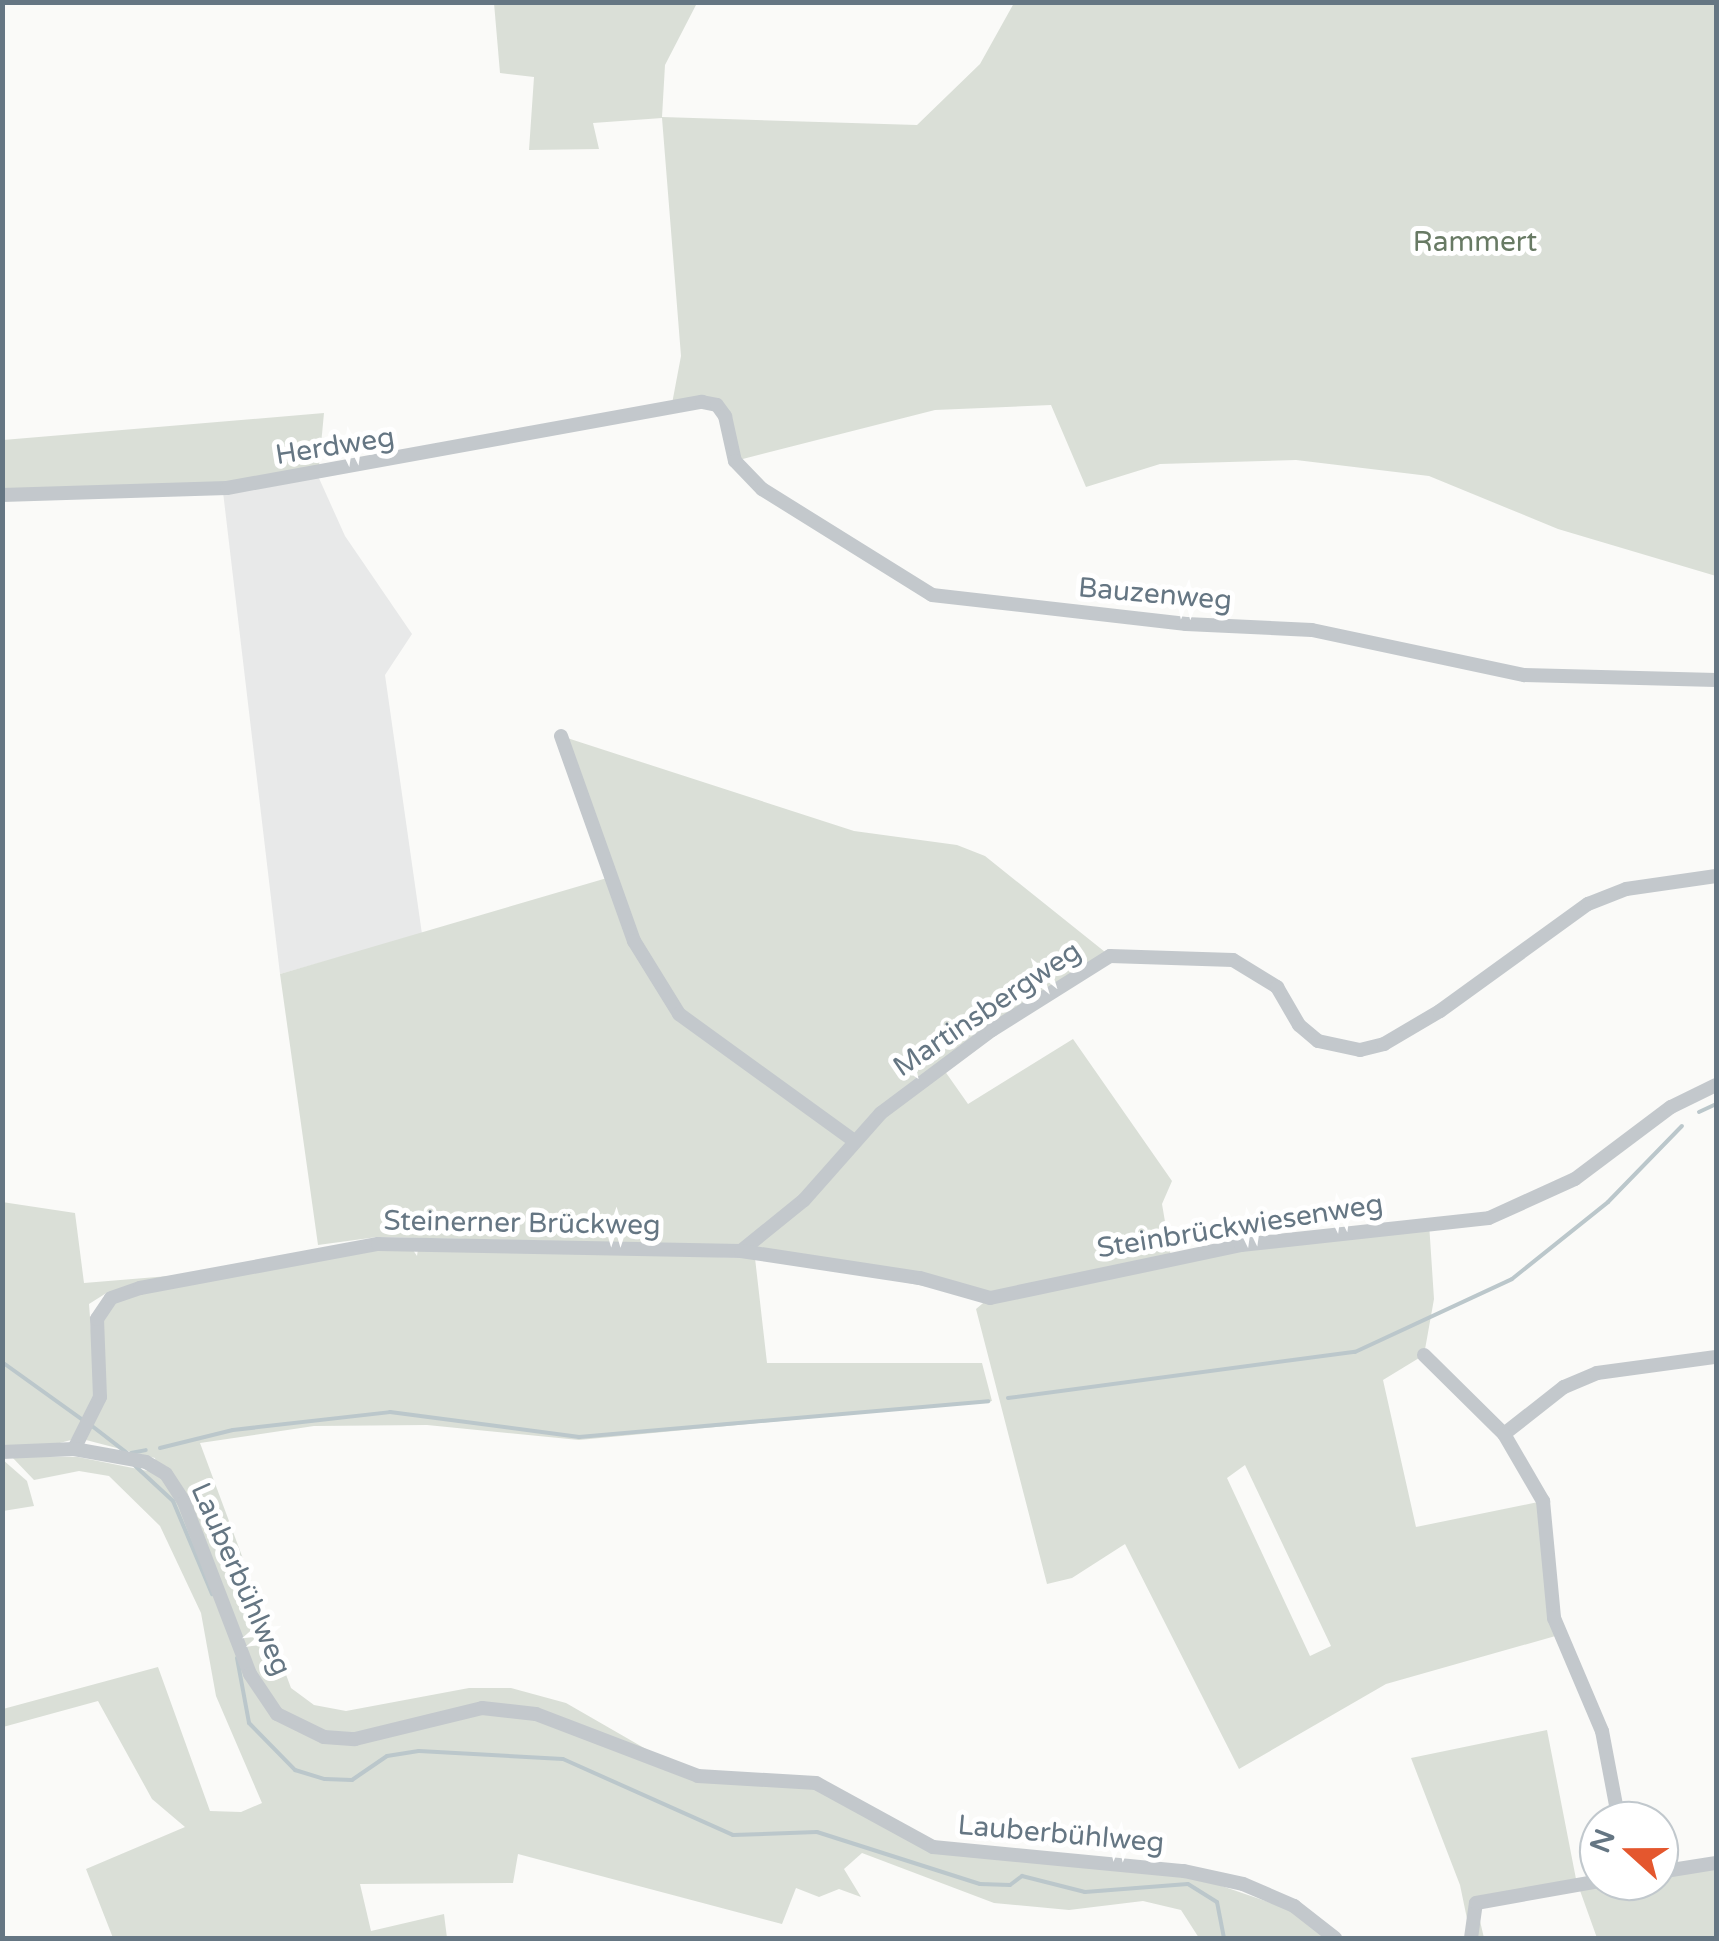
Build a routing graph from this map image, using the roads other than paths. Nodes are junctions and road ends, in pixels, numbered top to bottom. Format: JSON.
{"nodes":[{"id":1,"x":671,"y":408,"type":"joint"},
{"id":2,"x":2,"y":495,"type":"edge"},
{"id":3,"x":1716,"y":680,"type":"edge"},
{"id":4,"x":561,"y":736,"type":"dead end"},
{"id":5,"x":1716,"y":876,"type":"edge"},
{"id":6,"x":1716,"y":1085,"type":"edge"},
{"id":7,"x":854,"y":1140,"type":"junction"},
{"id":8,"x":741,"y":1251,"type":"junction"},
{"id":9,"x":1424,"y":1354,"type":"dead end"},
{"id":10,"x":1716,"y":1357,"type":"edge"},
{"id":11,"x":1504,"y":1434,"type":"junction"},
{"id":12,"x":74,"y":1449,"type":"junction"},
{"id":13,"x":2,"y":1452,"type":"edge"},
{"id":14,"x":1616,"y":1801,"type":"edge"},
{"id":15,"x":1716,"y":1863,"type":"edge"},
{"id":16,"x":1679,"y":1869,"type":"edge"},
{"id":17,"x":1579,"y":1885,"type":"edge"},
{"id":18,"x":1335,"y":1938,"type":"edge"},
{"id":19,"x":1471,"y":1938,"type":"edge"}],
"edges":[{"from":1,"to":2,"type":"street","name":"Herdweg"},
{"from":1,"to":3,"type":"street","name":"Bauzenweg"},
{"from":4,"to":7,"type":"street"},
{"from":5,"to":7,"type":"street","name":"Martinsbergweg"},
{"from":6,"to":8,"type":"street","name":"Steinbrückwiesenweg"},
{"from":7,"to":8,"type":"street","name":"Martinsbergweg"},
{"from":8,"to":12,"type":"street","name":"Steinerner Brückweg"},
{"from":9,"to":11,"type":"street"},
{"from":10,"to":11,"type":"street"},
{"from":11,"to":14,"type":"street"},
{"from":12,"to":13,"type":"street","name":"Lauberbühlweg"},
{"from":12,"to":18,"type":"street","name":"Lauberbühlweg"},
{"from":15,"to":16,"type":"street"},
{"from":17,"to":19,"type":"street"}]}
